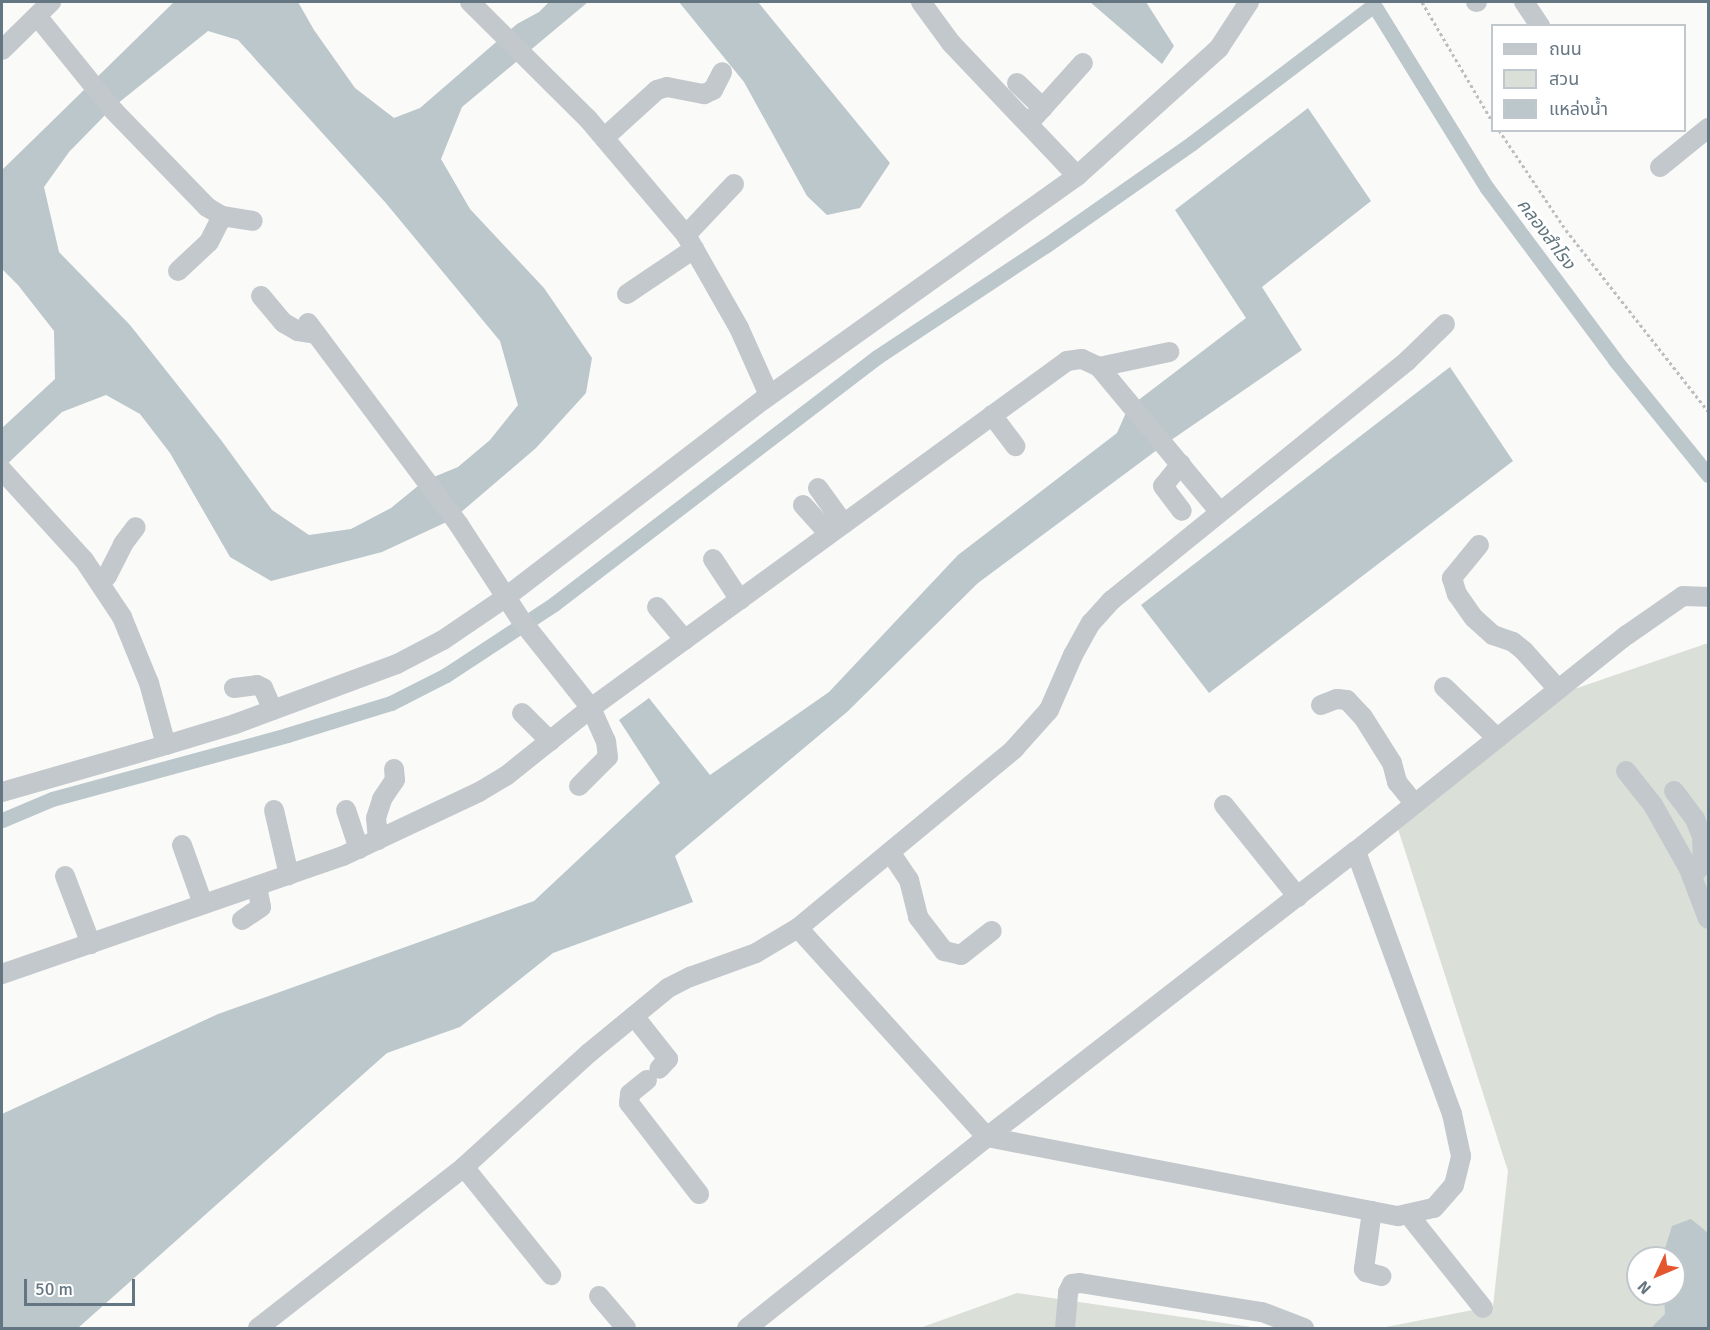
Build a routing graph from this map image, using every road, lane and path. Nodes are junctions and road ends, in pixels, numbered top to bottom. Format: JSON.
{"nodes":[{"id":1,"x":51,"y":2,"type":"edge"},
{"id":2,"x":470,"y":2,"type":"edge"},
{"id":3,"x":921,"y":2,"type":"edge"},
{"id":4,"x":1249,"y":2,"type":"edge"},
{"id":5,"x":1422,"y":2,"type":"edge"},
{"id":6,"x":1524,"y":2,"type":"edge"},
{"id":7,"x":38,"y":16,"type":"junction"},
{"id":8,"x":1539,"y":24,"type":"edge"},
{"id":9,"x":2,"y":50,"type":"edge"},
{"id":10,"x":1083,"y":63,"type":"dead end"},
{"id":11,"x":722,"y":72,"type":"dead end"},
{"id":12,"x":1017,"y":83,"type":"dead end"},
{"id":13,"x":1043,"y":108,"type":"junction"},
{"id":14,"x":1491,"y":119,"type":"edge"},
{"id":15,"x":1029,"y":124,"type":"junction"},
{"id":16,"x":1708,"y":128,"type":"edge"},
{"id":17,"x":1500,"y":132,"type":"edge"},
{"id":18,"x":604,"y":138,"type":"junction"},
{"id":19,"x":1660,"y":167,"type":"dead end"},
{"id":20,"x":1077,"y":176,"type":"junction"},
{"id":21,"x":734,"y":184,"type":"dead end"},
{"id":22,"x":222,"y":216,"type":"junction"},
{"id":23,"x":253,"y":221,"type":"dead end"},
{"id":24,"x":690,"y":242,"type":"junction"},
{"id":25,"x":178,"y":271,"type":"dead end"},
{"id":26,"x":627,"y":294,"type":"dead end"},
{"id":27,"x":261,"y":296,"type":"dead end"},
{"id":28,"x":1445,"y":324,"type":"dead end"},
{"id":29,"x":1169,"y":352,"type":"dead end"},
{"id":30,"x":1099,"y":367,"type":"junction"},
{"id":31,"x":770,"y":395,"type":"junction"},
{"id":32,"x":1708,"y":411,"type":"edge"},
{"id":33,"x":993,"y":415,"type":"junction"},
{"id":34,"x":1014,"y":446,"type":"dead end"},
{"id":35,"x":1181,"y":464,"type":"junction"},
{"id":36,"x":2,"y":470,"type":"edge"},
{"id":37,"x":818,"y":488,"type":"dead end"},
{"id":38,"x":803,"y":505,"type":"dead end"},
{"id":39,"x":1182,"y":511,"type":"dead end"},
{"id":40,"x":1219,"y":511,"type":"junction"},
{"id":41,"x":136,"y":527,"type":"dead end"},
{"id":42,"x":837,"y":529,"type":"junction"},
{"id":43,"x":1479,"y":544,"type":"dead end"},
{"id":44,"x":713,"y":559,"type":"dead end"},
{"id":45,"x":99,"y":582,"type":"junction"},
{"id":46,"x":506,"y":597,"type":"junction"},
{"id":47,"x":1708,"y":597,"type":"edge"},
{"id":48,"x":740,"y":600,"type":"junction"},
{"id":49,"x":657,"y":607,"type":"dead end"},
{"id":50,"x":685,"y":640,"type":"junction"},
{"id":51,"x":1444,"y":687,"type":"dead end"},
{"id":52,"x":234,"y":688,"type":"dead end"},
{"id":53,"x":1558,"y":689,"type":"junction"},
{"id":54,"x":1321,"y":705,"type":"dead end"},
{"id":55,"x":591,"y":708,"type":"junction"},
{"id":56,"x":273,"y":710,"type":"junction"},
{"id":57,"x":522,"y":713,"type":"dead end"},
{"id":58,"x":1497,"y":738,"type":"junction"},
{"id":59,"x":550,"y":741,"type":"junction"},
{"id":60,"x":166,"y":745,"type":"junction"},
{"id":61,"x":394,"y":769,"type":"dead end"},
{"id":62,"x":1626,"y":771,"type":"dead end"},
{"id":63,"x":579,"y":786,"type":"dead end"},
{"id":64,"x":1674,"y":791,"type":"dead end"},
{"id":65,"x":2,"y":792,"type":"edge"},
{"id":66,"x":1415,"y":804,"type":"junction"},
{"id":67,"x":1224,"y":805,"type":"dead end"},
{"id":68,"x":274,"y":810,"type":"dead end"},
{"id":69,"x":346,"y":810,"type":"dead end"},
{"id":70,"x":378,"y":840,"type":"junction"},
{"id":71,"x":182,"y":845,"type":"dead end"},
{"id":72,"x":359,"y":849,"type":"junction"},
{"id":73,"x":1356,"y":851,"type":"junction"},
{"id":74,"x":890,"y":852,"type":"junction"},
{"id":75,"x":289,"y":874,"type":"junction"},
{"id":76,"x":65,"y":876,"type":"dead end"},
{"id":77,"x":1692,"y":877,"type":"junction"},
{"id":78,"x":257,"y":886,"type":"junction"},
{"id":79,"x":1299,"y":897,"type":"junction"},
{"id":80,"x":203,"y":904,"type":"junction"},
{"id":81,"x":1708,"y":919,"type":"edge"},
{"id":82,"x":242,"y":920,"type":"dead end"},
{"id":83,"x":798,"y":928,"type":"junction"},
{"id":84,"x":992,"y":931,"type":"dead end"},
{"id":85,"x":90,"y":944,"type":"junction"},
{"id":86,"x":2,"y":974,"type":"edge"},
{"id":87,"x":634,"y":1016,"type":"junction"},
{"id":88,"x":987,"y":1137,"type":"junction"},
{"id":89,"x":464,"y":1167,"type":"junction"},
{"id":90,"x":699,"y":1194,"type":"dead end"},
{"id":91,"x":1372,"y":1211,"type":"junction"},
{"id":92,"x":1408,"y":1214,"type":"junction"},
{"id":93,"x":551,"y":1275,"type":"dead end"},
{"id":94,"x":1381,"y":1276,"type":"dead end"},
{"id":95,"x":599,"y":1296,"type":"dead end"},
{"id":96,"x":1483,"y":1308,"type":"dead end"},
{"id":97,"x":258,"y":1329,"type":"edge"},
{"id":98,"x":626,"y":1329,"type":"edge"},
{"id":99,"x":747,"y":1329,"type":"edge"},
{"id":100,"x":1065,"y":1329,"type":"edge"},
{"id":101,"x":1304,"y":1329,"type":"edge"}],
"edges":[{"from":1,"to":7,"type":"street"},
{"from":2,"to":18,"type":"street"},
{"from":3,"to":15,"type":"street"},
{"from":4,"to":20,"type":"street"},
{"from":5,"to":14,"type":"path"},
{"from":6,"to":8,"type":"street"},
{"from":7,"to":9,"type":"street"},
{"from":7,"to":22,"type":"street"},
{"from":10,"to":13,"type":"street"},
{"from":11,"to":18,"type":"street"},
{"from":12,"to":13,"type":"street"},
{"from":13,"to":15,"type":"street"},
{"from":15,"to":20,"type":"street"},
{"from":16,"to":19,"type":"street"},
{"from":17,"to":32,"type":"path"},
{"from":18,"to":24,"type":"street"},
{"from":20,"to":31,"type":"street"},
{"from":21,"to":24,"type":"street"},
{"from":22,"to":23,"type":"street"},
{"from":22,"to":25,"type":"street"},
{"from":24,"to":26,"type":"street"},
{"from":24,"to":31,"type":"street"},
{"from":27,"to":46,"type":"street"},
{"from":28,"to":40,"type":"street"},
{"from":29,"to":30,"type":"street"},
{"from":30,"to":33,"type":"street"},
{"from":30,"to":35,"type":"street"},
{"from":31,"to":46,"type":"street"},
{"from":33,"to":34,"type":"street"},
{"from":33,"to":42,"type":"street"},
{"from":35,"to":39,"type":"street"},
{"from":35,"to":40,"type":"street"},
{"from":36,"to":45,"type":"street"},
{"from":37,"to":42,"type":"street"},
{"from":38,"to":42,"type":"street"},
{"from":40,"to":74,"type":"street"},
{"from":41,"to":45,"type":"street"},
{"from":42,"to":48,"type":"street"},
{"from":43,"to":53,"type":"street"},
{"from":44,"to":48,"type":"street"},
{"from":45,"to":60,"type":"street"},
{"from":46,"to":55,"type":"street"},
{"from":46,"to":56,"type":"street"},
{"from":47,"to":53,"type":"street"},
{"from":48,"to":50,"type":"street"},
{"from":49,"to":50,"type":"street"},
{"from":50,"to":55,"type":"street"},
{"from":51,"to":58,"type":"street"},
{"from":52,"to":56,"type":"street"},
{"from":53,"to":58,"type":"street"},
{"from":54,"to":66,"type":"street"},
{"from":55,"to":59,"type":"street"},
{"from":55,"to":63,"type":"street"},
{"from":56,"to":60,"type":"street"},
{"from":57,"to":59,"type":"street"},
{"from":58,"to":66,"type":"street"},
{"from":59,"to":70,"type":"street"},
{"from":60,"to":65,"type":"street"},
{"from":61,"to":70,"type":"street"},
{"from":62,"to":77,"type":"street"},
{"from":64,"to":77,"type":"street"},
{"from":66,"to":73,"type":"street"},
{"from":67,"to":79,"type":"street"},
{"from":68,"to":75,"type":"street"},
{"from":69,"to":72,"type":"street"},
{"from":70,"to":72,"type":"street"},
{"from":71,"to":80,"type":"street"},
{"from":72,"to":75,"type":"street"},
{"from":73,"to":79,"type":"street"},
{"from":73,"to":92,"type":"street"},
{"from":74,"to":83,"type":"street"},
{"from":74,"to":84,"type":"street"},
{"from":75,"to":78,"type":"street"},
{"from":76,"to":85,"type":"street"},
{"from":77,"to":81,"type":"street"},
{"from":78,"to":80,"type":"street"},
{"from":78,"to":82,"type":"street"},
{"from":79,"to":88,"type":"street"},
{"from":80,"to":85,"type":"street"},
{"from":83,"to":87,"type":"street"},
{"from":83,"to":88,"type":"street"},
{"from":85,"to":86,"type":"street"},
{"from":87,"to":89,"type":"street"},
{"from":87,"to":90,"type":"street"},
{"from":88,"to":91,"type":"street"},
{"from":88,"to":99,"type":"street"},
{"from":89,"to":93,"type":"street"},
{"from":89,"to":97,"type":"street"},
{"from":91,"to":92,"type":"street"},
{"from":91,"to":94,"type":"street"},
{"from":92,"to":96,"type":"street"},
{"from":95,"to":98,"type":"street"},
{"from":100,"to":101,"type":"street"}]}
